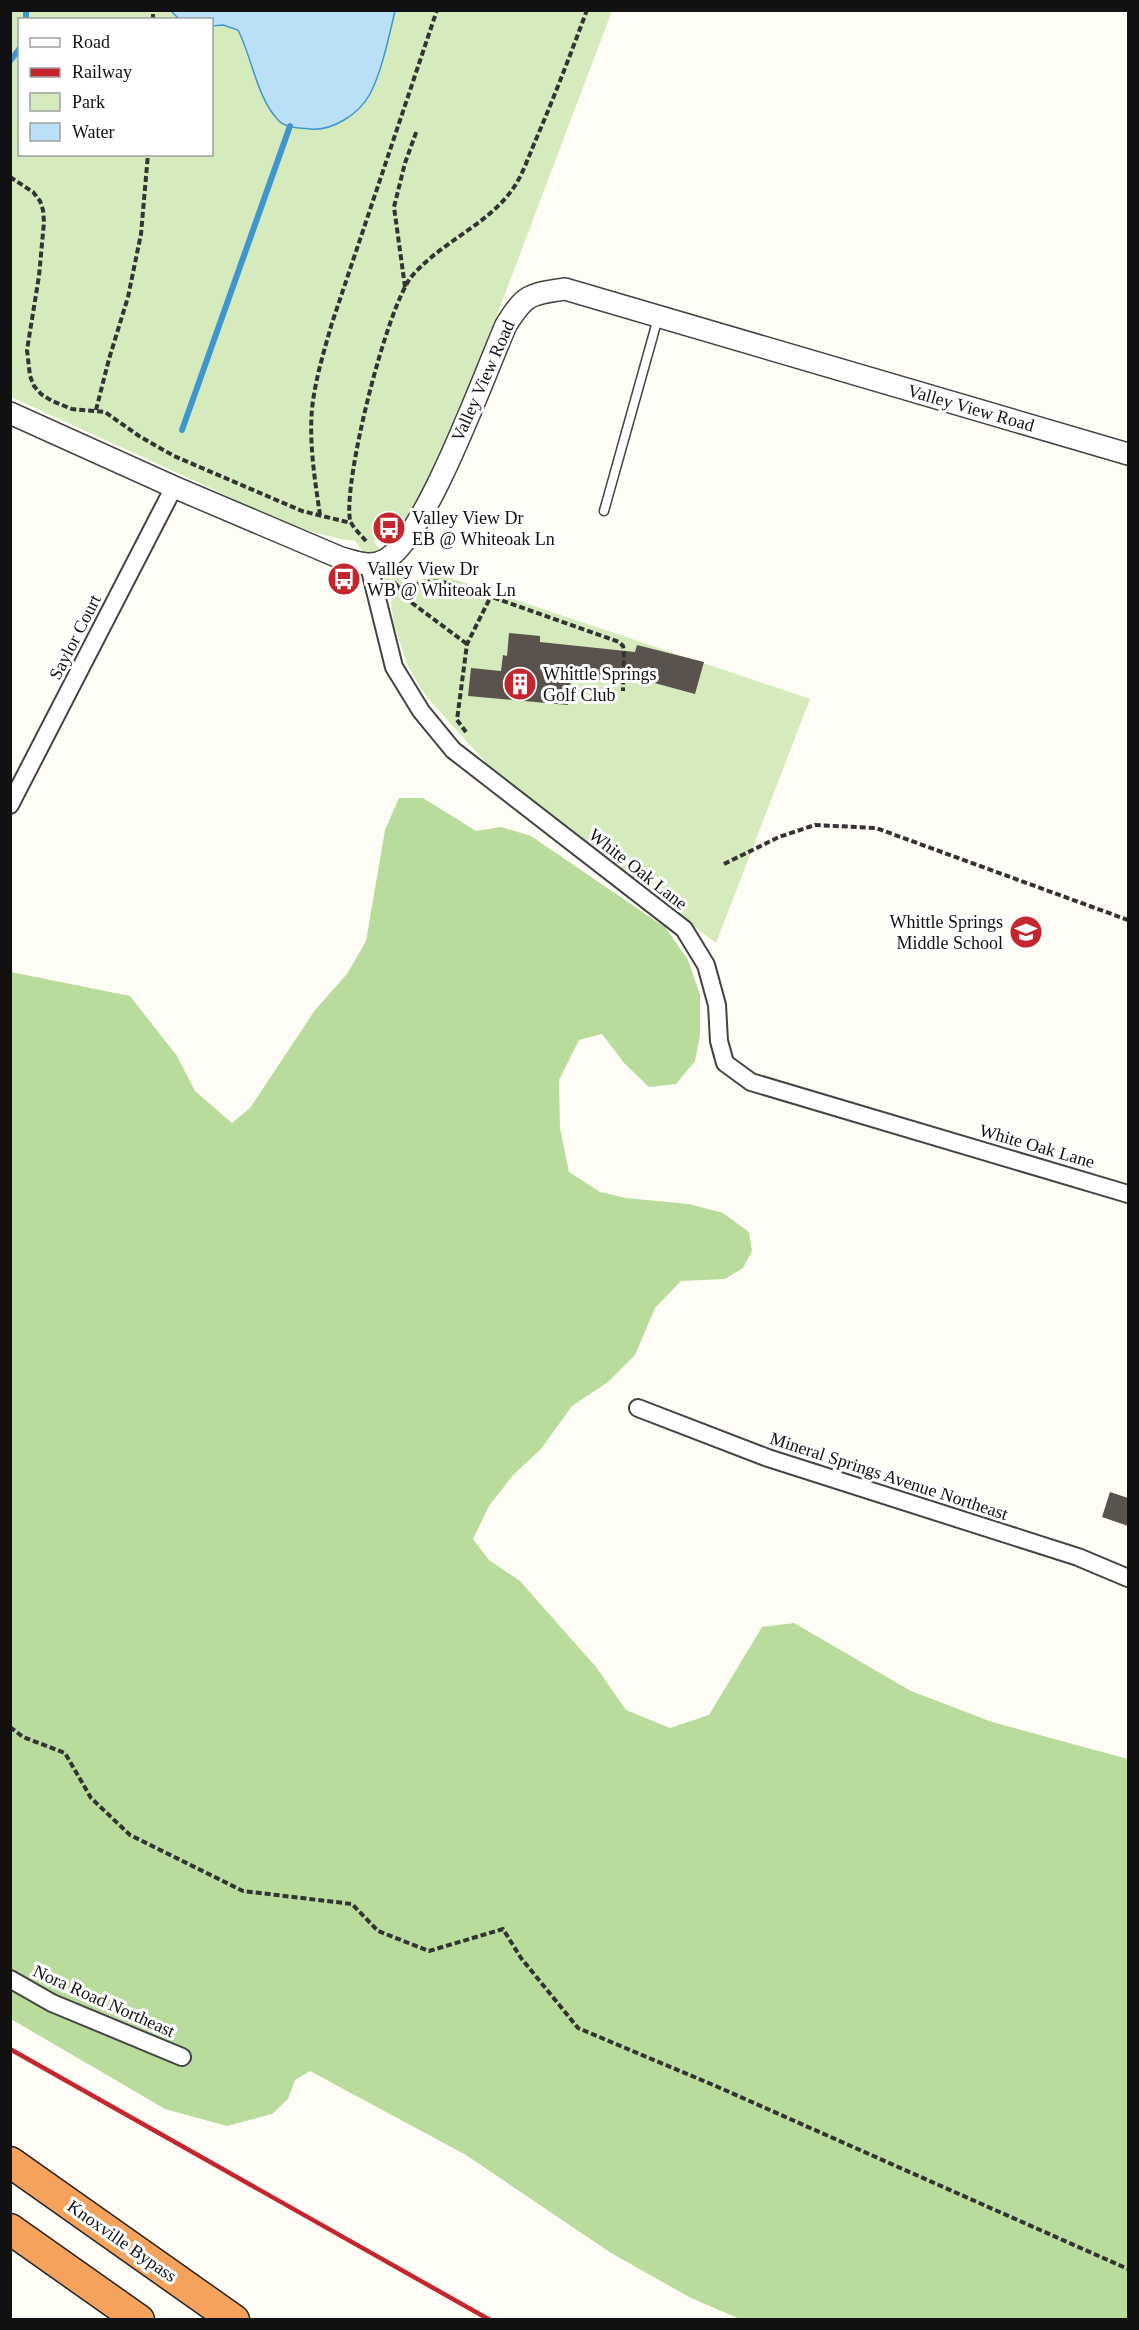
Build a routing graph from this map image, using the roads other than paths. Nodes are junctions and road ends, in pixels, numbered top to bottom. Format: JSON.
{"nodes":[{"id":1,"x":659,"y":317,"type":"junction"},
{"id":2,"x":10,"y":413,"type":"edge"},
{"id":3,"x":1128,"y":454,"type":"edge"},
{"id":4,"x":174,"y":487,"type":"junction"},
{"id":5,"x":604,"y":511,"type":"dead end"},
{"id":6,"x":369,"y":566,"type":"junction"},
{"id":7,"x":10,"y":805,"type":"edge"},
{"id":8,"x":1128,"y":1194,"type":"edge"},
{"id":9,"x":638,"y":1408,"type":"dead end"},
{"id":10,"x":1128,"y":1578,"type":"edge"},
{"id":11,"x":10,"y":1979,"type":"edge"},
{"id":12,"x":182,"y":2057,"type":"dead end"},
{"id":13,"x":10,"y":2163,"type":"edge"},
{"id":14,"x":10,"y":2229,"type":"edge"},
{"id":15,"x":10,"y":2247,"type":"edge"},
{"id":16,"x":103,"y":2319,"type":"edge"},
{"id":17,"x":139,"y":2319,"type":"edge"},
{"id":18,"x":234,"y":2319,"type":"edge"}],
"edges":[{"from":1,"to":3,"type":"street","name":"Valley View Road"},
{"from":1,"to":5,"type":"lane"},
{"from":1,"to":6,"type":"street","name":"Valley View Road"},
{"from":2,"to":4,"type":"street"},
{"from":4,"to":6,"type":"street"},
{"from":4,"to":7,"type":"street","name":"Saylor Court"},
{"from":6,"to":8,"type":"street","name":"White Oak Lane"},
{"from":9,"to":10,"type":"street","name":"Mineral Springs Avenue Northeast"},
{"from":11,"to":12,"type":"street","name":"Nora Road Northeast"},
{"from":13,"to":18,"type":"highway","name":"Knoxville Bypass"},
{"from":14,"to":17,"type":"highway"},
{"from":15,"to":16,"type":"highway"}]}
